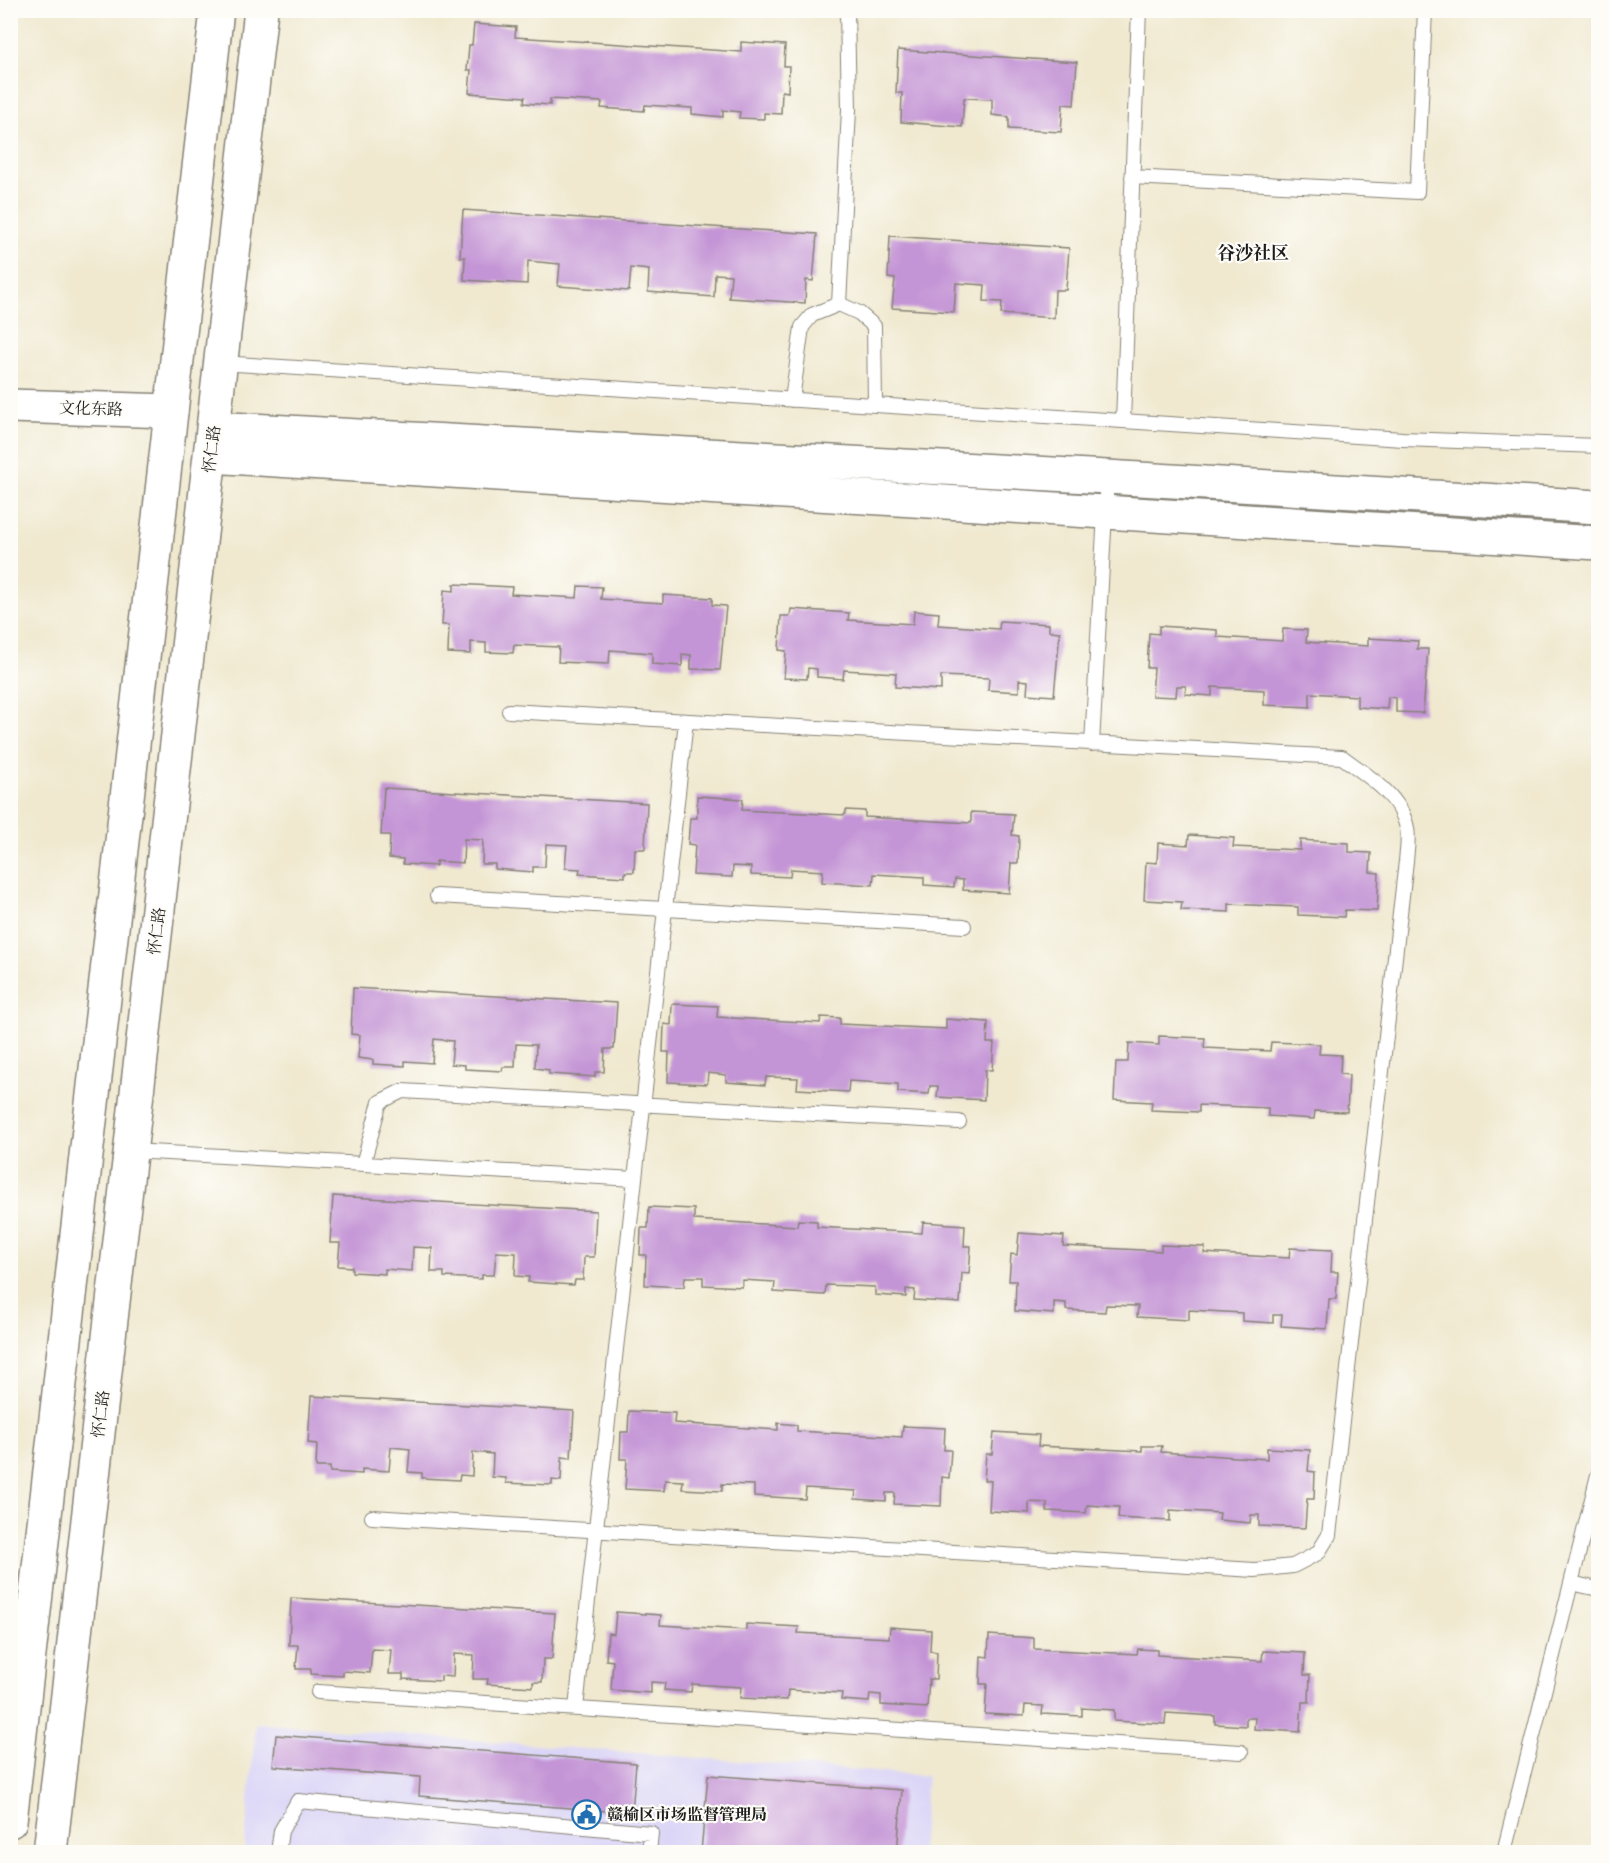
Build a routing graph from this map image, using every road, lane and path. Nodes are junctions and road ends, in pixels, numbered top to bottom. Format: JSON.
{"nodes":[{"id":1,"x":217,"y":10,"type":"edge"},
{"id":2,"x":261,"y":10,"type":"edge"},
{"id":3,"x":847,"y":10,"type":"edge"},
{"id":4,"x":1139,"y":10,"type":"edge"},
{"id":5,"x":1425,"y":10,"type":"edge"},
{"id":6,"x":1132,"y":177,"type":"junction"},
{"id":7,"x":839,"y":304,"type":"junction"},
{"id":8,"x":221,"y":363,"type":"junction"},
{"id":9,"x":792,"y":400,"type":"junction"},
{"id":10,"x":875,"y":405,"type":"junction"},
{"id":11,"x":10,"y":406,"type":"edge"},
{"id":12,"x":171,"y":411,"type":"junction"},
{"id":13,"x":1122,"y":421,"type":"junction"},
{"id":14,"x":212,"y":442,"type":"junction"},
{"id":15,"x":1599,"y":446,"type":"edge"},
{"id":16,"x":1107,"y":477,"type":"junction"},
{"id":17,"x":1599,"y":507,"type":"edge"},
{"id":18,"x":1105,"y":512,"type":"junction"},
{"id":19,"x":1599,"y":543,"type":"edge"},
{"id":20,"x":509,"y":711,"type":"dead end"},
{"id":21,"x":686,"y":721,"type":"junction"},
{"id":22,"x":1092,"y":744,"type":"junction"},
{"id":23,"x":437,"y":896,"type":"dead end"},
{"id":24,"x":665,"y":909,"type":"junction"},
{"id":25,"x":964,"y":926,"type":"dead end"},
{"id":26,"x":643,"y":1105,"type":"junction"},
{"id":27,"x":959,"y":1122,"type":"dead end"},
{"id":28,"x":130,"y":1152,"type":"junction"},
{"id":29,"x":363,"y":1164,"type":"junction"},
{"id":30,"x":635,"y":1179,"type":"junction"},
{"id":31,"x":1599,"y":1475,"type":"edge"},
{"id":32,"x":372,"y":1516,"type":"dead end"},
{"id":33,"x":596,"y":1530,"type":"junction"},
{"id":34,"x":1571,"y":1583,"type":"junction"},
{"id":35,"x":1599,"y":1589,"type":"edge"},
{"id":36,"x":318,"y":1692,"type":"dead end"},
{"id":37,"x":576,"y":1708,"type":"junction"},
{"id":38,"x":1241,"y":1752,"type":"dead end"},
{"id":39,"x":10,"y":1821,"type":"edge"},
{"id":40,"x":51,"y":1852,"type":"edge"},
{"id":41,"x":278,"y":1852,"type":"edge"},
{"id":42,"x":649,"y":1852,"type":"edge"},
{"id":43,"x":1504,"y":1852,"type":"edge"}],
"edges":[{"from":1,"to":12,"type":"main road"},
{"from":2,"to":8,"type":"main road","name":"怀仁路"},
{"from":3,"to":7,"type":"lane"},
{"from":4,"to":6,"type":"lane"},
{"from":5,"to":6,"type":"lane"},
{"from":6,"to":13,"type":"lane"},
{"from":7,"to":9,"type":"lane"},
{"from":7,"to":10,"type":"lane"},
{"from":8,"to":9,"type":"lane"},
{"from":8,"to":14,"type":"main road","name":"怀仁路"},
{"from":9,"to":10,"type":"lane"},
{"from":10,"to":13,"type":"lane"},
{"from":11,"to":12,"type":"main road","name":"文化东路"},
{"from":12,"to":39,"type":"main road"},
{"from":13,"to":15,"type":"lane"},
{"from":14,"to":16,"type":"main road"},
{"from":14,"to":18,"type":"main road"},
{"from":14,"to":28,"type":"main road","name":"怀仁路"},
{"from":16,"to":17,"type":"main road"},
{"from":16,"to":18,"type":"lane"},
{"from":18,"to":19,"type":"main road"},
{"from":18,"to":22,"type":"lane"},
{"from":20,"to":21,"type":"lane"},
{"from":21,"to":22,"type":"lane"},
{"from":21,"to":24,"type":"lane"},
{"from":22,"to":33,"type":"lane"},
{"from":23,"to":24,"type":"lane"},
{"from":24,"to":25,"type":"lane"},
{"from":24,"to":26,"type":"lane"},
{"from":26,"to":27,"type":"lane"},
{"from":26,"to":29,"type":"lane"},
{"from":26,"to":30,"type":"lane"},
{"from":28,"to":29,"type":"lane"},
{"from":28,"to":40,"type":"main road","name":"怀仁路"},
{"from":29,"to":30,"type":"lane"},
{"from":30,"to":33,"type":"lane"},
{"from":31,"to":34,"type":"lane"},
{"from":32,"to":33,"type":"lane"},
{"from":33,"to":37,"type":"lane"},
{"from":34,"to":35,"type":"lane"},
{"from":34,"to":43,"type":"lane"},
{"from":36,"to":37,"type":"lane"},
{"from":37,"to":38,"type":"lane"},
{"from":41,"to":42,"type":"lane"}]}
